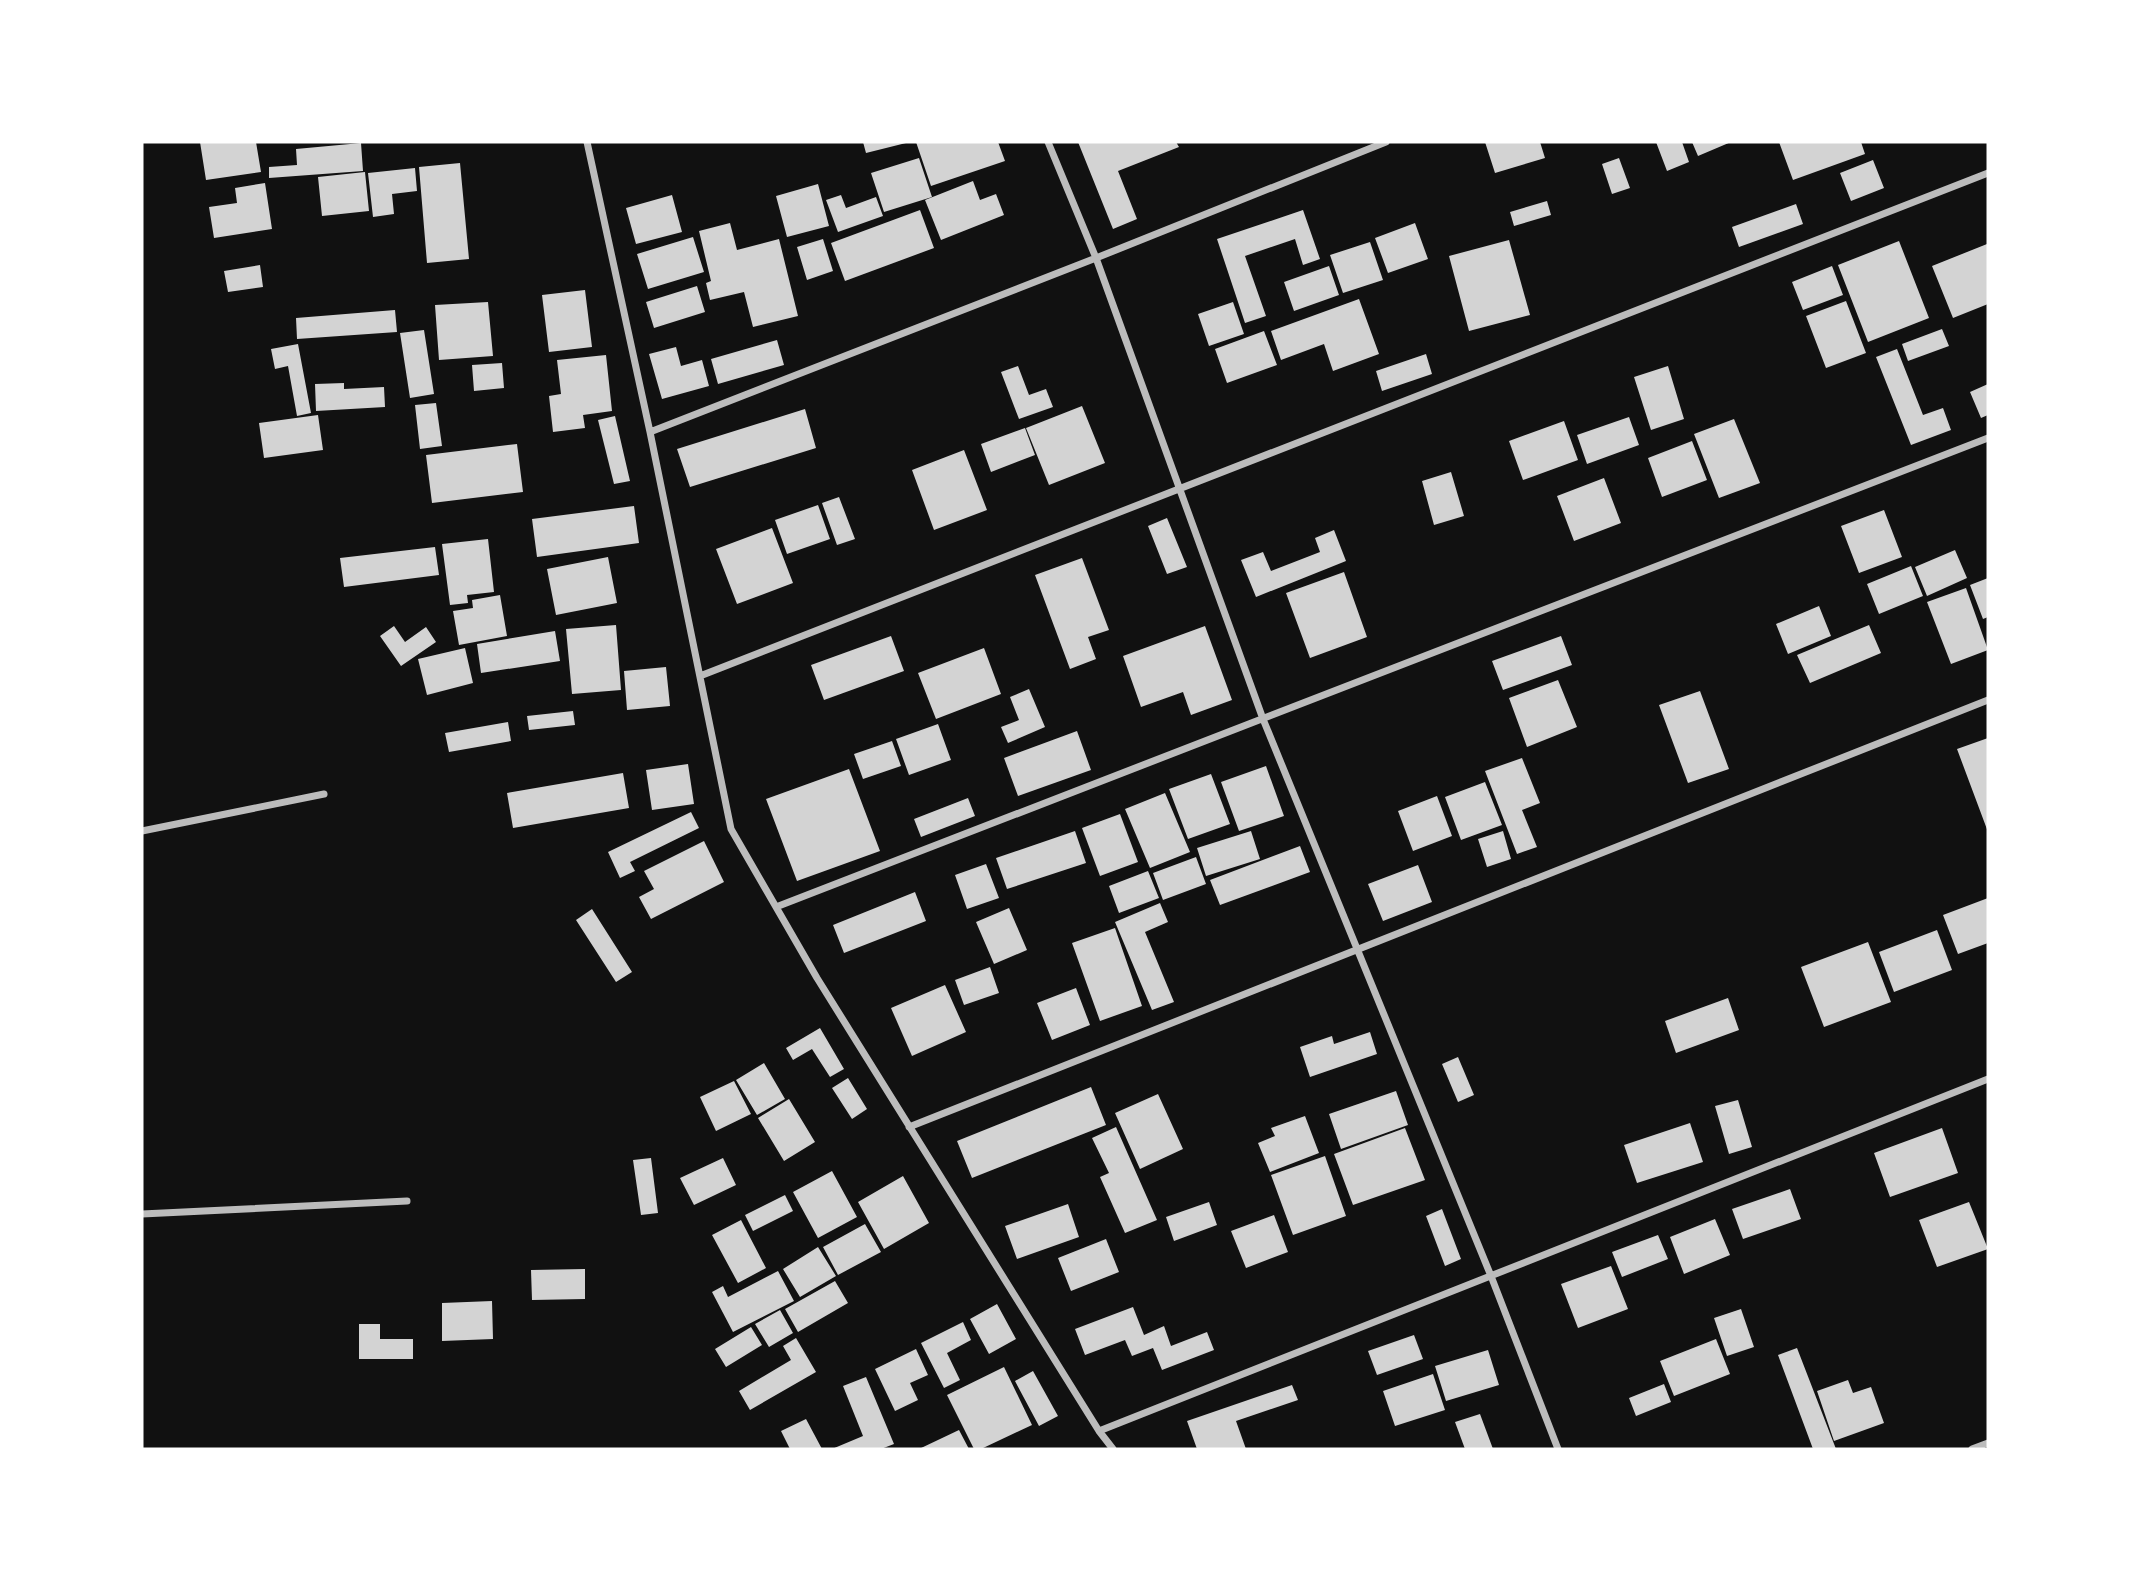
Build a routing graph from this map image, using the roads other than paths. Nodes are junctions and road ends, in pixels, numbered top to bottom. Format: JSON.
{"nodes":[{"id":1,"x":587,"y":142,"type":"edge"},
{"id":2,"x":1048,"y":142,"type":"edge"},
{"id":3,"x":1386,"y":142,"type":"edge"},
{"id":4,"x":1988,"y":173,"type":"edge"},
{"id":5,"x":1096,"y":258,"type":"junction"},
{"id":6,"x":650,"y":432,"type":"junction"},
{"id":7,"x":1988,"y":438,"type":"edge"},
{"id":8,"x":1180,"y":488,"type":"junction"},
{"id":9,"x":700,"y":676,"type":"junction"},
{"id":10,"x":1988,"y":700,"type":"edge"},
{"id":11,"x":1263,"y":719,"type":"junction"},
{"id":12,"x":324,"y":794,"type":"dead end"},
{"id":13,"x":142,"y":831,"type":"edge"},
{"id":14,"x":776,"y":907,"type":"junction"},
{"id":15,"x":1356,"y":950,"type":"junction"},
{"id":16,"x":1988,"y":1079,"type":"edge"},
{"id":17,"x":909,"y":1127,"type":"junction"},
{"id":18,"x":407,"y":1201,"type":"dead end"},
{"id":19,"x":142,"y":1214,"type":"edge"},
{"id":20,"x":1491,"y":1276,"type":"junction"},
{"id":21,"x":1099,"y":1431,"type":"junction"},
{"id":22,"x":1988,"y":1443,"type":"edge"},
{"id":23,"x":1113,"y":1449,"type":"edge"},
{"id":24,"x":1558,"y":1449,"type":"edge"},
{"id":25,"x":1972,"y":1449,"type":"edge"}],
"edges":[{"from":1,"to":6,"type":"street"},
{"from":2,"to":5,"type":"street"},
{"from":3,"to":5,"type":"street"},
{"from":4,"to":8,"type":"street"},
{"from":5,"to":6,"type":"street"},
{"from":5,"to":8,"type":"street"},
{"from":6,"to":9,"type":"street"},
{"from":7,"to":11,"type":"street"},
{"from":8,"to":9,"type":"street"},
{"from":8,"to":11,"type":"street"},
{"from":9,"to":14,"type":"street"},
{"from":10,"to":15,"type":"street"},
{"from":11,"to":14,"type":"street"},
{"from":11,"to":15,"type":"street"},
{"from":12,"to":13,"type":"street"},
{"from":14,"to":17,"type":"street"},
{"from":15,"to":17,"type":"street"},
{"from":15,"to":20,"type":"street"},
{"from":16,"to":20,"type":"street"},
{"from":17,"to":21,"type":"street"},
{"from":18,"to":19,"type":"street"},
{"from":20,"to":21,"type":"street"},
{"from":20,"to":24,"type":"street"},
{"from":21,"to":23,"type":"street"},
{"from":22,"to":25,"type":"street"}]}
